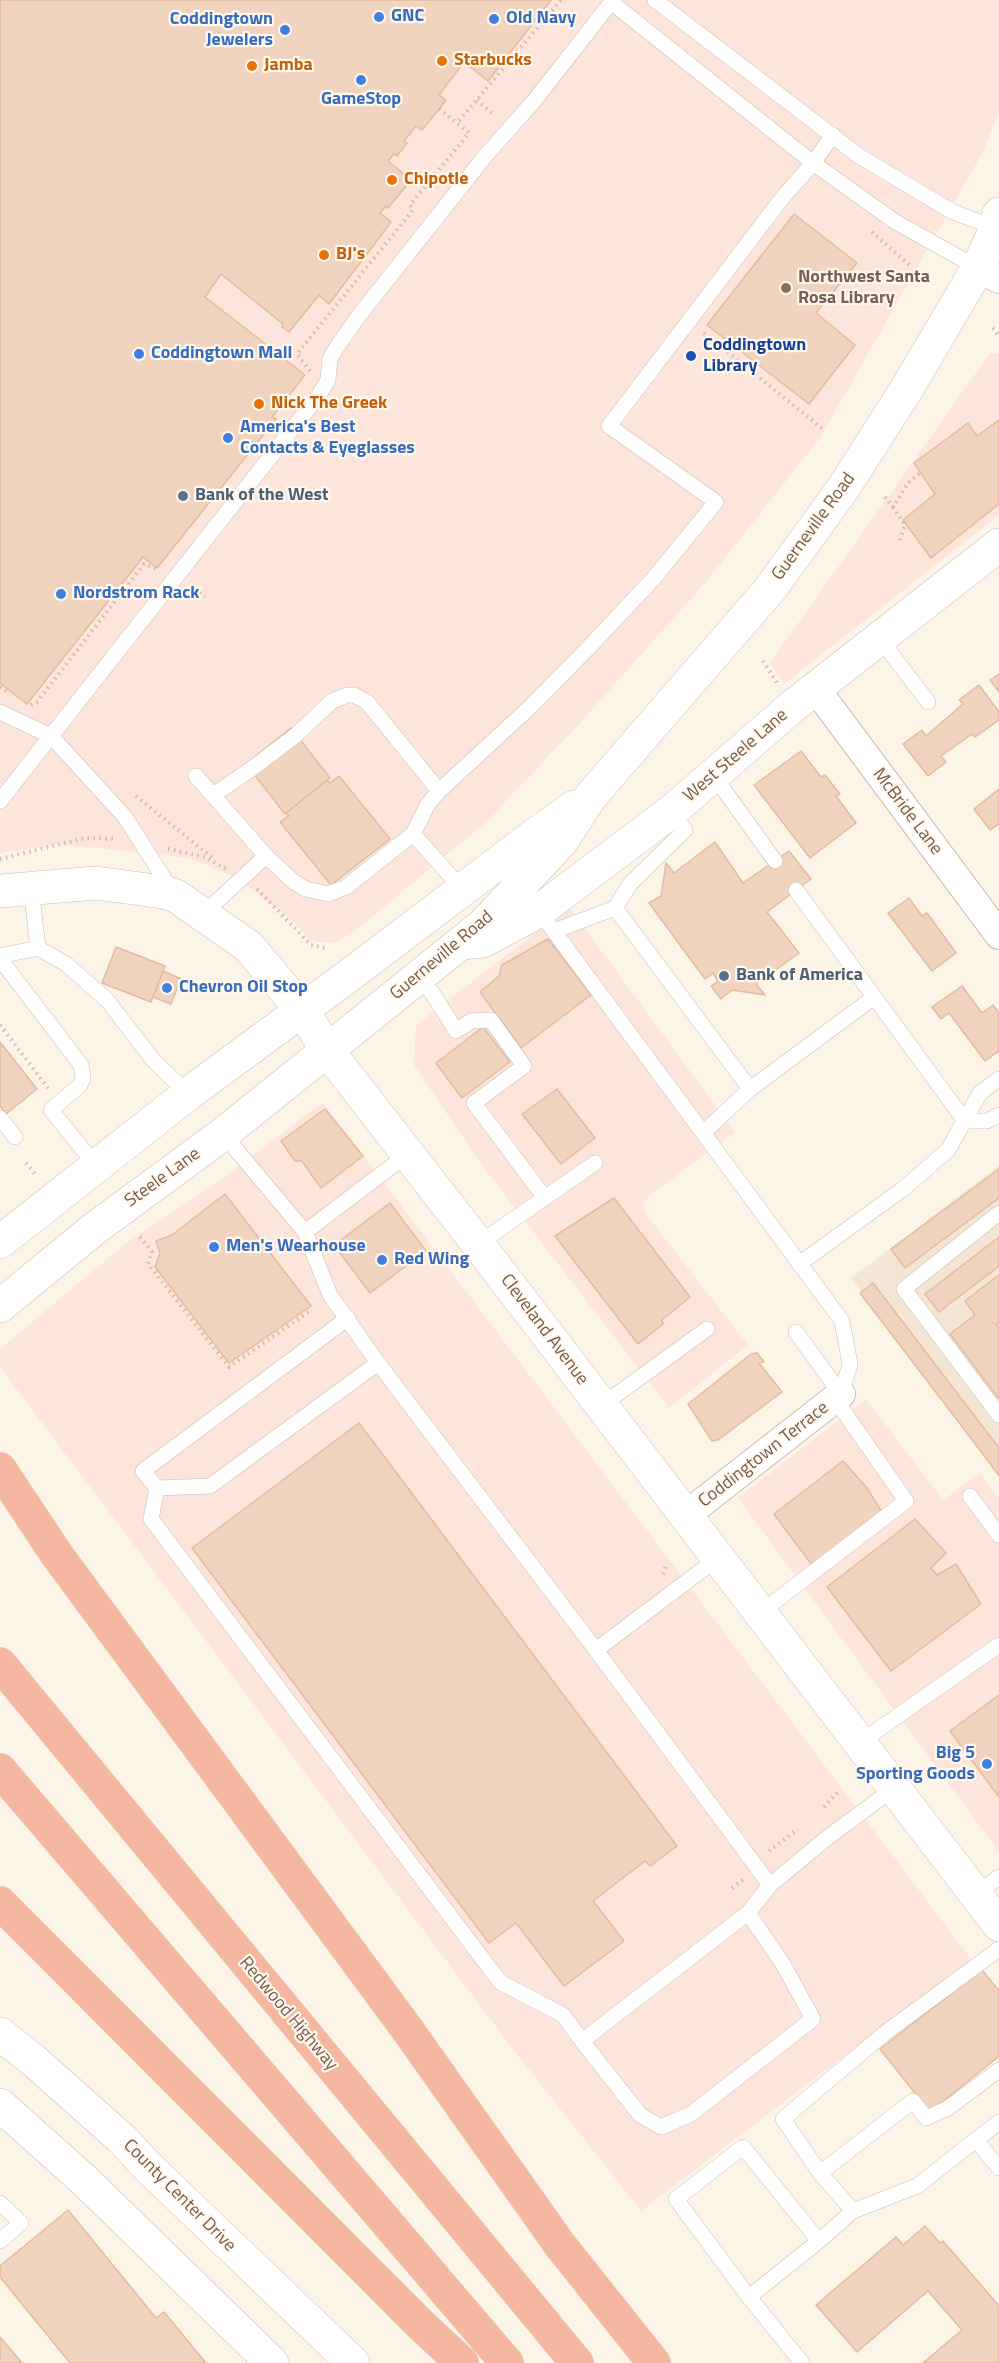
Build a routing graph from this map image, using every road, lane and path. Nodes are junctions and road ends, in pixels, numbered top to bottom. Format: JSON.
{"nodes":[{"id":1,"x":561,"y":0,"type":"edge"},
{"id":2,"x":655,"y":0,"type":"edge"},
{"id":3,"x":612,"y":1,"type":"edge"},
{"id":4,"x":477,"y":100,"type":"junction"},
{"id":5,"x":439,"y":109,"type":"dead end"},
{"id":6,"x":495,"y":116,"type":"dead end"},
{"id":7,"x":457,"y":123,"type":"junction"},
{"id":8,"x":833,"y":135,"type":"junction"},
{"id":9,"x":813,"y":164,"type":"junction"},
{"id":10,"x":998,"y":224,"type":"edge"},
{"id":11,"x":868,"y":229,"type":"dead end"},
{"id":12,"x":912,"y":267,"type":"dead end"},
{"id":13,"x":988,"y":274,"type":"edge"},
{"id":14,"x":993,"y":328,"type":"dead end"},
{"id":15,"x":700,"y":330,"type":"dead end"},
{"id":16,"x":999,"y":336,"type":"edge"},
{"id":17,"x":308,"y":380,"type":"dead end"},
{"id":18,"x":824,"y":430,"type":"dead end"},
{"id":19,"x":920,"y":473,"type":"dead end"},
{"id":20,"x":885,"y":497,"type":"dead end"},
{"id":21,"x":892,"y":507,"type":"junction"},
{"id":22,"x":899,"y":542,"type":"dead end"},
{"id":23,"x":999,"y":545,"type":"edge"},
{"id":24,"x":162,"y":563,"type":"dead end"},
{"id":25,"x":195,"y":589,"type":"dead end"},
{"id":26,"x":205,"y":597,"type":"dead end"},
{"id":27,"x":880,"y":639,"type":"junction"},
{"id":28,"x":763,"y":661,"type":"dead end"},
{"id":29,"x":779,"y":685,"type":"dead end"},
{"id":30,"x":0,"y":687,"type":"edge"},
{"id":31,"x":816,"y":689,"type":"junction"},
{"id":32,"x":9,"y":693,"type":"dead end"},
{"id":33,"x":928,"y":702,"type":"dead end"},
{"id":34,"x":28,"y":705,"type":"dead end"},
{"id":35,"x":0,"y":712,"type":"edge"},
{"id":36,"x":51,"y":736,"type":"junction"},
{"id":37,"x":196,"y":776,"type":"dead end"},
{"id":38,"x":714,"y":776,"type":"junction"},
{"id":39,"x":439,"y":790,"type":"junction"},
{"id":40,"x":130,"y":791,"type":"dead end"},
{"id":41,"x":213,"y":795,"type":"junction"},
{"id":42,"x":591,"y":796,"type":"junction"},
{"id":43,"x":0,"y":801,"type":"edge"},
{"id":44,"x":672,"y":811,"type":"junction"},
{"id":45,"x":413,"y":834,"type":"junction"},
{"id":46,"x":267,"y":856,"type":"junction"},
{"id":47,"x":775,"y":861,"type":"dead end"},
{"id":48,"x":227,"y":869,"type":"dead end"},
{"id":49,"x":462,"y":889,"type":"junction"},
{"id":50,"x":16,"y":890,"type":"edge"},
{"id":51,"x":796,"y":890,"type":"dead end"},
{"id":52,"x":176,"y":896,"type":"junction"},
{"id":53,"x":615,"y":908,"type":"junction"},
{"id":54,"x":202,"y":915,"type":"junction"},
{"id":55,"x":547,"y":921,"type":"junction"},
{"id":56,"x":999,"y":935,"type":"edge"},
{"id":57,"x":461,"y":943,"type":"junction"},
{"id":58,"x":38,"y":948,"type":"junction"},
{"id":59,"x":2,"y":966,"type":"edge"},
{"id":60,"x":418,"y":977,"type":"junction"},
{"id":61,"x":873,"y":998,"type":"junction"},
{"id":62,"x":302,"y":1010,"type":"junction"},
{"id":63,"x":0,"y":1025,"type":"edge"},
{"id":64,"x":327,"y":1050,"type":"junction"},
{"id":65,"x":999,"y":1079,"type":"edge"},
{"id":66,"x":750,"y":1089,"type":"junction"},
{"id":67,"x":51,"y":1091,"type":"dead end"},
{"id":68,"x":188,"y":1094,"type":"junction"},
{"id":69,"x":999,"y":1115,"type":"edge"},
{"id":70,"x":0,"y":1118,"type":"edge"},
{"id":71,"x":965,"y":1121,"type":"junction"},
{"id":72,"x":703,"y":1133,"type":"junction"},
{"id":73,"x":223,"y":1134,"type":"junction"},
{"id":74,"x":15,"y":1137,"type":"dead end"},
{"id":75,"x":408,"y":1154,"type":"junction"},
{"id":76,"x":27,"y":1163,"type":"dead end"},
{"id":77,"x":595,"y":1163,"type":"dead end"},
{"id":78,"x":98,"y":1167,"type":"junction"},
{"id":79,"x":36,"y":1175,"type":"dead end"},
{"id":80,"x":545,"y":1198,"type":"junction"},
{"id":81,"x":999,"y":1213,"type":"edge"},
{"id":82,"x":305,"y":1232,"type":"junction"},
{"id":83,"x":140,"y":1237,"type":"dead end"},
{"id":84,"x":0,"y":1242,"type":"edge"},
{"id":85,"x":478,"y":1244,"type":"junction"},
{"id":86,"x":799,"y":1264,"type":"junction"},
{"id":87,"x":0,"y":1306,"type":"edge"},
{"id":88,"x":310,"y":1311,"type":"dead end"},
{"id":89,"x":348,"y":1318,"type":"junction"},
{"id":90,"x":707,"y":1329,"type":"dead end"},
{"id":91,"x":796,"y":1332,"type":"dead end"},
{"id":92,"x":378,"y":1363,"type":"junction"},
{"id":93,"x":838,"y":1397,"type":"junction"},
{"id":94,"x":602,"y":1405,"type":"junction"},
{"id":95,"x":999,"y":1415,"type":"edge"},
{"id":96,"x":0,"y":1469,"type":"edge"},
{"id":97,"x":157,"y":1488,"type":"junction"},
{"id":98,"x":970,"y":1496,"type":"dead end"},
{"id":99,"x":686,"y":1515,"type":"junction"},
{"id":100,"x":999,"y":1535,"type":"edge"},
{"id":101,"x":718,"y":1558,"type":"junction"},
{"id":102,"x":760,"y":1613,"type":"junction"},
{"id":103,"x":999,"y":1645,"type":"edge"},
{"id":104,"x":596,"y":1650,"type":"junction"},
{"id":105,"x":0,"y":1664,"type":"edge"},
{"id":106,"x":859,"y":1743,"type":"junction"},
{"id":107,"x":0,"y":1770,"type":"edge"},
{"id":108,"x":893,"y":1789,"type":"junction"},
{"id":109,"x":839,"y":1791,"type":"dead end"},
{"id":110,"x":824,"y":1807,"type":"dead end"},
{"id":111,"x":798,"y":1829,"type":"dead end"},
{"id":112,"x":769,"y":1851,"type":"dead end"},
{"id":113,"x":745,"y":1879,"type":"dead end"},
{"id":114,"x":770,"y":1885,"type":"junction"},
{"id":115,"x":987,"y":1886,"type":"edge"},
{"id":116,"x":732,"y":1888,"type":"dead end"},
{"id":117,"x":0,"y":1903,"type":"edge"},
{"id":118,"x":748,"y":1913,"type":"junction"},
{"id":119,"x":999,"y":1925,"type":"edge"},
{"id":120,"x":999,"y":1949,"type":"edge"},
{"id":121,"x":0,"y":2034,"type":"edge"},
{"id":122,"x":582,"y":2041,"type":"junction"},
{"id":123,"x":999,"y":2070,"type":"edge"},
{"id":124,"x":0,"y":2105,"type":"edge"},
{"id":125,"x":999,"y":2122,"type":"edge"},
{"id":126,"x":976,"y":2140,"type":"junction"},
{"id":127,"x":999,"y":2168,"type":"edge"},
{"id":128,"x":820,"y":2173,"type":"junction"},
{"id":129,"x":0,"y":2203,"type":"edge"},
{"id":130,"x":853,"y":2211,"type":"junction"},
{"id":131,"x":0,"y":2241,"type":"edge"},
{"id":132,"x":819,"y":2241,"type":"junction"},
{"id":133,"x":749,"y":2297,"type":"junction"},
{"id":134,"x":272,"y":2363,"type":"edge"},
{"id":135,"x":353,"y":2363,"type":"edge"},
{"id":136,"x":462,"y":2363,"type":"edge"},
{"id":137,"x":507,"y":2363,"type":"edge"},
{"id":138,"x":577,"y":2363,"type":"edge"},
{"id":139,"x":654,"y":2363,"type":"edge"},
{"id":140,"x":802,"y":2363,"type":"edge"}],
"edges":[{"from":1,"to":4,"type":"path"},
{"from":2,"to":8,"type":"lane"},
{"from":3,"to":9,"type":"lane"},
{"from":3,"to":36,"type":"lane"},
{"from":4,"to":6,"type":"path"},
{"from":4,"to":7,"type":"path"},
{"from":5,"to":7,"type":"path"},
{"from":7,"to":17,"type":"path"},
{"from":8,"to":9,"type":"lane"},
{"from":8,"to":10,"type":"lane"},
{"from":9,"to":13,"type":"lane"},
{"from":9,"to":39,"type":"lane"},
{"from":10,"to":13,"type":"main road","name":"Guerneville Road"},
{"from":11,"to":12,"type":"path"},
{"from":13,"to":42,"type":"main road","name":"Guerneville Road"},
{"from":14,"to":16,"type":"path"},
{"from":15,"to":18,"type":"path"},
{"from":19,"to":21,"type":"path"},
{"from":20,"to":21,"type":"path"},
{"from":21,"to":22,"type":"path"},
{"from":23,"to":27,"type":"main road","name":"West Steele Lane"},
{"from":24,"to":34,"type":"path"},
{"from":25,"to":26,"type":"path"},
{"from":27,"to":31,"type":"main road","name":"West Steele Lane"},
{"from":27,"to":33,"type":"lane"},
{"from":28,"to":29,"type":"path"},
{"from":30,"to":32,"type":"path"},
{"from":31,"to":38,"type":"main road","name":"West Steele Lane"},
{"from":31,"to":56,"type":"street","name":"McBride Lane"},
{"from":35,"to":36,"type":"lane"},
{"from":36,"to":43,"type":"lane"},
{"from":36,"to":52,"type":"lane"},
{"from":37,"to":41,"type":"lane"},
{"from":38,"to":44,"type":"main road","name":"West Steele Lane"},
{"from":38,"to":47,"type":"lane"},
{"from":39,"to":41,"type":"lane"},
{"from":39,"to":45,"type":"lane"},
{"from":40,"to":48,"type":"path"},
{"from":41,"to":46,"type":"lane"},
{"from":42,"to":49,"type":"main road","name":"Guerneville Road"},
{"from":42,"to":57,"type":"main road","name":"Guerneville Road"},
{"from":44,"to":53,"type":"lane"},
{"from":44,"to":55,"type":"main road","name":"West Steele Lane"},
{"from":45,"to":46,"type":"lane"},
{"from":45,"to":49,"type":"lane"},
{"from":46,"to":54,"type":"lane"},
{"from":49,"to":62,"type":"main road","name":"Guerneville Road"},
{"from":50,"to":52,"type":"main road","name":"Cleveland Avenue"},
{"from":50,"to":58,"type":"lane"},
{"from":51,"to":61,"type":"lane"},
{"from":52,"to":54,"type":"main road","name":"Cleveland Avenue"},
{"from":53,"to":55,"type":"lane"},
{"from":53,"to":66,"type":"lane"},
{"from":54,"to":62,"type":"main road","name":"Cleveland Avenue"},
{"from":55,"to":57,"type":"main road","name":"West Steele Lane"},
{"from":55,"to":72,"type":"lane"},
{"from":57,"to":60,"type":"main road","name":"Guerneville Road"},
{"from":58,"to":59,"type":"lane"},
{"from":58,"to":68,"type":"lane"},
{"from":59,"to":78,"type":"lane"},
{"from":60,"to":64,"type":"main road","name":"Guerneville Road"},
{"from":60,"to":80,"type":"lane"},
{"from":61,"to":66,"type":"lane"},
{"from":61,"to":71,"type":"lane"},
{"from":62,"to":64,"type":"main road","name":"Cleveland Avenue"},
{"from":62,"to":68,"type":"main road"},
{"from":63,"to":67,"type":"path"},
{"from":64,"to":73,"type":"main road","name":"Steele Lane"},
{"from":64,"to":75,"type":"main road","name":"Cleveland Avenue"},
{"from":65,"to":71,"type":"lane"},
{"from":66,"to":72,"type":"lane"},
{"from":68,"to":78,"type":"main road"},
{"from":69,"to":71,"type":"lane"},
{"from":70,"to":74,"type":"lane"},
{"from":71,"to":86,"type":"lane"},
{"from":72,"to":86,"type":"lane"},
{"from":73,"to":82,"type":"lane"},
{"from":73,"to":87,"type":"main road","name":"Steele Lane"},
{"from":75,"to":82,"type":"lane"},
{"from":75,"to":85,"type":"main road","name":"Cleveland Avenue"},
{"from":76,"to":79,"type":"path"},
{"from":77,"to":80,"type":"lane"},
{"from":78,"to":84,"type":"main road"},
{"from":80,"to":85,"type":"lane"},
{"from":81,"to":95,"type":"lane"},
{"from":82,"to":89,"type":"lane"},
{"from":83,"to":88,"type":"path"},
{"from":85,"to":94,"type":"main road","name":"Cleveland Avenue"},
{"from":86,"to":93,"type":"lane"},
{"from":89,"to":92,"type":"lane"},
{"from":89,"to":97,"type":"lane"},
{"from":90,"to":94,"type":"lane"},
{"from":91,"to":93,"type":"lane"},
{"from":92,"to":97,"type":"lane"},
{"from":92,"to":104,"type":"lane"},
{"from":93,"to":99,"type":"street","name":"Coddingtown Terrace"},
{"from":93,"to":102,"type":"lane"},
{"from":94,"to":99,"type":"main road","name":"Cleveland Avenue"},
{"from":96,"to":139,"type":"highway"},
{"from":97,"to":122,"type":"lane"},
{"from":98,"to":100,"type":"lane"},
{"from":99,"to":101,"type":"main road","name":"Cleveland Avenue"},
{"from":101,"to":102,"type":"main road","name":"Cleveland Avenue"},
{"from":101,"to":104,"type":"lane"},
{"from":102,"to":106,"type":"main road","name":"Cleveland Avenue"},
{"from":103,"to":106,"type":"lane"},
{"from":104,"to":114,"type":"lane"},
{"from":105,"to":138,"type":"highway","name":"Redwood Highway"},
{"from":106,"to":108,"type":"main road","name":"Cleveland Avenue"},
{"from":107,"to":137,"type":"highway"},
{"from":108,"to":114,"type":"lane"},
{"from":108,"to":115,"type":"main road","name":"Cleveland Avenue"},
{"from":109,"to":110,"type":"path"},
{"from":111,"to":112,"type":"path"},
{"from":113,"to":116,"type":"path"},
{"from":114,"to":118,"type":"lane"},
{"from":115,"to":119,"type":"main road","name":"Cleveland Avenue"},
{"from":117,"to":136,"type":"highway"},
{"from":118,"to":122,"type":"lane"},
{"from":118,"to":122,"type":"lane"},
{"from":120,"to":128,"type":"lane"},
{"from":121,"to":135,"type":"main road","name":"County Center Drive"},
{"from":123,"to":128,"type":"lane"},
{"from":124,"to":134,"type":"main road"},
{"from":125,"to":126,"type":"lane"},
{"from":126,"to":127,"type":"lane"},
{"from":126,"to":130,"type":"lane"},
{"from":128,"to":130,"type":"lane"},
{"from":129,"to":131,"type":"lane"},
{"from":130,"to":132,"type":"lane"},
{"from":132,"to":133,"type":"lane"},
{"from":132,"to":133,"type":"lane"},
{"from":133,"to":140,"type":"lane"}]}
